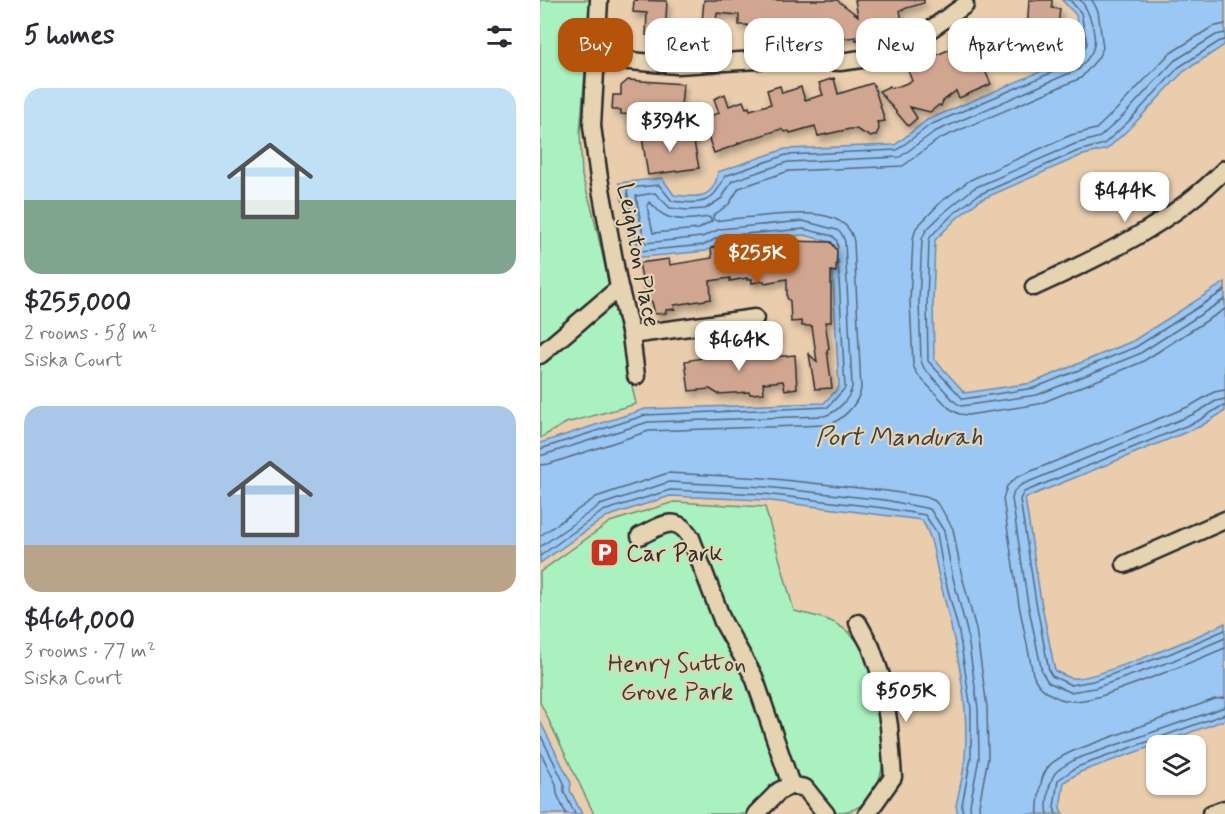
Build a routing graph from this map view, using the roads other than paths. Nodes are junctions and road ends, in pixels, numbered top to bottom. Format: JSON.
{"nodes":[{"id":1,"x":599,"y":0,"type":"edge"},
{"id":2,"x":965,"y":5,"type":"dead end"},
{"id":3,"x":597,"y":18,"type":"edge"},
{"id":4,"x":633,"y":61,"type":"edge"},
{"id":5,"x":594,"y":72,"type":"edge"},
{"id":6,"x":1225,"y":169,"type":"edge"},
{"id":7,"x":1034,"y":287,"type":"dead end"},
{"id":8,"x":619,"y":288,"type":"junction"},
{"id":9,"x":755,"y":318,"type":"dead end"},
{"id":10,"x":631,"y":335,"type":"junction"},
{"id":11,"x":540,"y":355,"type":"edge"},
{"id":12,"x":636,"y":376,"type":"dead end"},
{"id":13,"x":1225,"y":520,"type":"edge"},
{"id":14,"x":640,"y":536,"type":"dead end"},
{"id":15,"x":1125,"y":564,"type":"dead end"},
{"id":16,"x":858,"y":622,"type":"dead end"},
{"id":17,"x":791,"y":785,"type":"junction"},
{"id":18,"x":1225,"y":809,"type":"edge"},
{"id":19,"x":756,"y":814,"type":"edge"},
{"id":20,"x":826,"y":814,"type":"edge"},
{"id":21,"x":867,"y":814,"type":"edge"},
{"id":22,"x":1211,"y":814,"type":"edge"}],
"edges":[{"from":1,"to":3,"type":"street","name":"Leighton Place"},
{"from":2,"to":4,"type":"street"},
{"from":5,"to":8,"type":"street","name":"Leighton Place"},
{"from":6,"to":7,"type":"street"},
{"from":8,"to":10,"type":"street","name":"Leighton Place"},
{"from":8,"to":11,"type":"street"},
{"from":9,"to":10,"type":"street"},
{"from":10,"to":12,"type":"street","name":"Leighton Place"},
{"from":13,"to":15,"type":"street"},
{"from":14,"to":17,"type":"street"},
{"from":16,"to":21,"type":"street"},
{"from":17,"to":19,"type":"street"},
{"from":17,"to":20,"type":"street"},
{"from":18,"to":22,"type":"street"}]}
